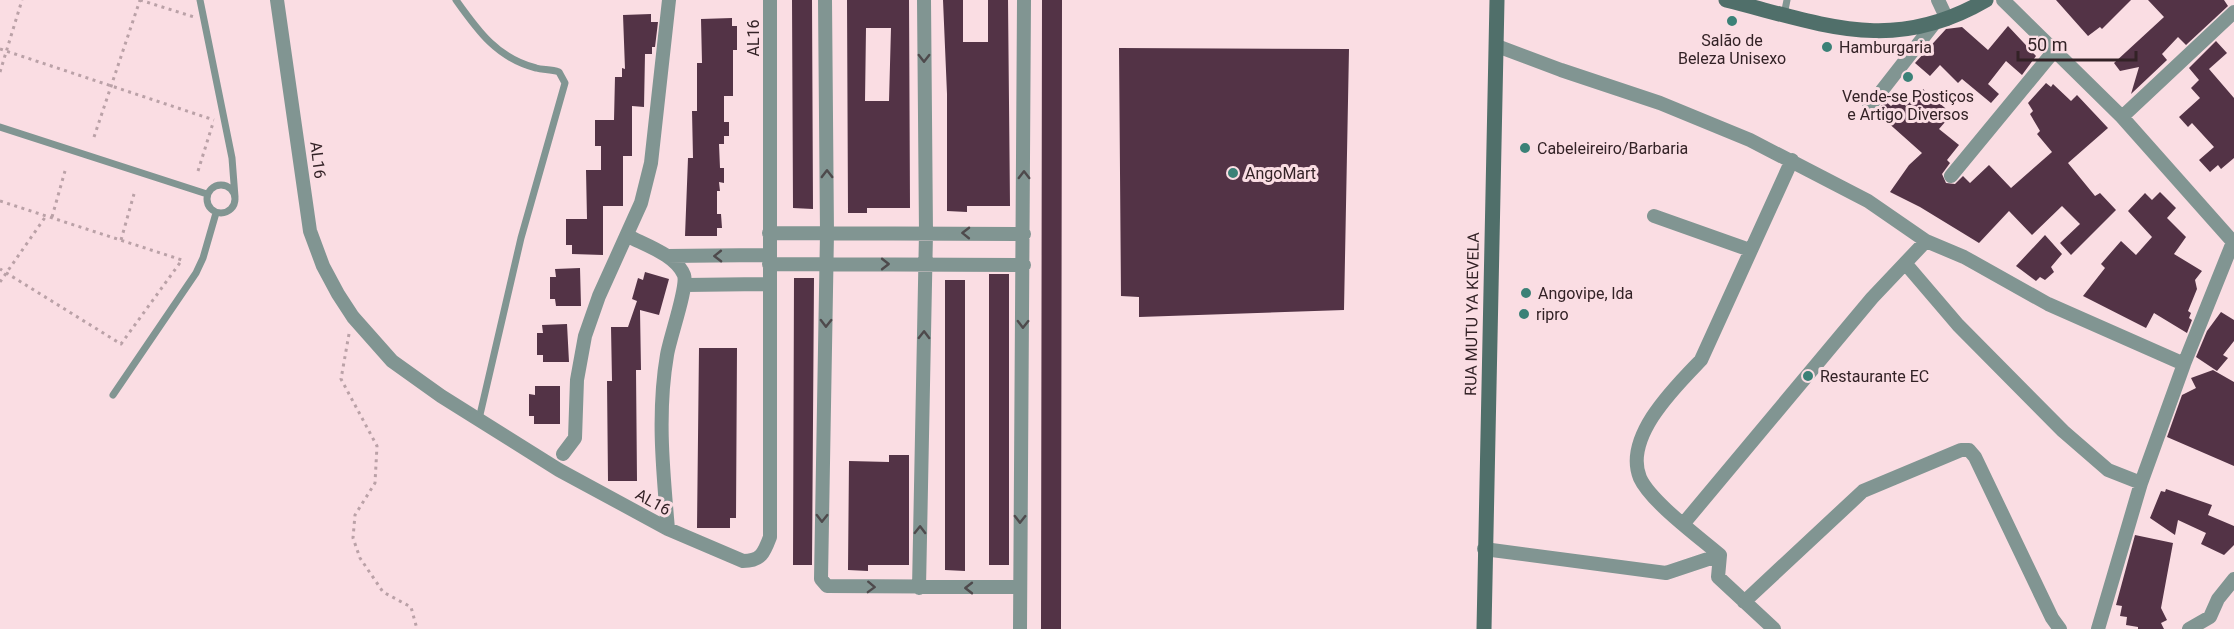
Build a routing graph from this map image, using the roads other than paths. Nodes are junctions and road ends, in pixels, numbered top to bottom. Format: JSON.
{"nodes":[{"id":1,"x":200,"y":0,"type":"edge"},
{"id":2,"x":277,"y":0,"type":"edge"},
{"id":3,"x":456,"y":0,"type":"edge"},
{"id":4,"x":669,"y":0,"type":"edge"},
{"id":5,"x":770,"y":0,"type":"edge"},
{"id":6,"x":825,"y":0,"type":"edge"},
{"id":7,"x":924,"y":0,"type":"edge"},
{"id":8,"x":1024,"y":0,"type":"edge"},
{"id":9,"x":1497,"y":0,"type":"edge"},
{"id":10,"x":1726,"y":0,"type":"edge"},
{"id":11,"x":1938,"y":0,"type":"edge"},
{"id":12,"x":1986,"y":0,"type":"edge"},
{"id":13,"x":2003,"y":0,"type":"edge"},
{"id":14,"x":1786,"y":7,"type":"edge"},
{"id":15,"x":2234,"y":12,"type":"edge"},
{"id":16,"x":1940,"y":22,"type":"junction"},
{"id":17,"x":1497,"y":46,"type":"junction"},
{"id":18,"x":2054,"y":51,"type":"junction"},
{"id":19,"x":1869,"y":106,"type":"dead end"},
{"id":20,"x":2121,"y":117,"type":"junction"},
{"id":21,"x":0,"y":126,"type":"edge"},
{"id":22,"x":1792,"y":160,"type":"junction"},
{"id":23,"x":1951,"y":176,"type":"dead end"},
{"id":24,"x":207,"y":194,"type":"junction"},
{"id":25,"x":235,"y":197,"type":"junction"},
{"id":26,"x":216,"y":213,"type":"junction"},
{"id":27,"x":1654,"y":216,"type":"dead end"},
{"id":28,"x":827,"y":232,"type":"junction"},
{"id":29,"x":769,"y":233,"type":"junction"},
{"id":30,"x":926,"y":233,"type":"junction"},
{"id":31,"x":1024,"y":234,"type":"junction"},
{"id":32,"x":628,"y":236,"type":"junction"},
{"id":33,"x":1926,"y":241,"type":"junction"},
{"id":34,"x":2234,"y":243,"type":"edge"},
{"id":35,"x":1750,"y":250,"type":"junction"},
{"id":36,"x":667,"y":256,"type":"junction"},
{"id":37,"x":769,"y":260,"type":"junction"},
{"id":38,"x":1905,"y":263,"type":"junction"},
{"id":39,"x":827,"y":264,"type":"junction"},
{"id":40,"x":925,"y":264,"type":"junction"},
{"id":41,"x":1024,"y":266,"type":"junction"},
{"id":42,"x":770,"y":284,"type":"junction"},
{"id":43,"x":686,"y":285,"type":"junction"},
{"id":44,"x":2184,"y":364,"type":"junction"},
{"id":45,"x":113,"y":395,"type":"dead end"},
{"id":46,"x":479,"y":419,"type":"junction"},
{"id":47,"x":563,"y":454,"type":"dead end"},
{"id":48,"x":2141,"y":483,"type":"junction"},
{"id":49,"x":1684,"y":523,"type":"junction"},
{"id":50,"x":668,"y":530,"type":"junction"},
{"id":51,"x":1484,"y":549,"type":"junction"},
{"id":52,"x":1720,"y":555,"type":"junction"},
{"id":53,"x":2234,"y":579,"type":"edge"},
{"id":54,"x":1019,"y":587,"type":"junction"},
{"id":55,"x":919,"y":588,"type":"junction"},
{"id":56,"x":1744,"y":602,"type":"junction"},
{"id":57,"x":2210,"y":623,"type":"edge"},
{"id":58,"x":1020,"y":629,"type":"edge"},
{"id":59,"x":1484,"y":629,"type":"edge"},
{"id":60,"x":1774,"y":629,"type":"edge"},
{"id":61,"x":2060,"y":629,"type":"edge"},
{"id":62,"x":2098,"y":629,"type":"edge"},
{"id":63,"x":2189,"y":629,"type":"edge"}],
"edges":[{"from":1,"to":25,"type":"lane"},
{"from":2,"to":46,"type":"street","name":"AL16"},
{"from":3,"to":46,"type":"lane"},
{"from":4,"to":32,"type":"street"},
{"from":5,"to":29,"type":"street","name":"AL16"},
{"from":28,"to":6,"type":"street","one_way":true},
{"from":7,"to":30,"type":"street","one_way":true},
{"from":31,"to":8,"type":"street","one_way":true},
{"from":9,"to":17,"type":"main road","name":"RUA MUTU YA KEVELA"},
{"from":10,"to":14,"type":"main road"},
{"from":11,"to":16,"type":"street"},
{"from":12,"to":16,"type":"main road"},
{"from":13,"to":18,"type":"street"},
{"from":14,"to":16,"type":"main road"},
{"from":15,"to":20,"type":"street"},
{"from":16,"to":19,"type":"street"},
{"from":17,"to":22,"type":"street"},
{"from":17,"to":51,"type":"main road","name":"RUA MUTU YA KEVELA"},
{"from":18,"to":20,"type":"street"},
{"from":18,"to":23,"type":"street"},
{"from":20,"to":34,"type":"street"},
{"from":21,"to":24,"type":"lane"},
{"from":22,"to":33,"type":"street"},
{"from":22,"to":35,"type":"street"},
{"from":24,"to":25,"type":"lane"},
{"from":24,"to":26,"type":"lane"},
{"from":25,"to":26,"type":"lane"},
{"from":26,"to":45,"type":"lane"},
{"from":27,"to":35,"type":"street"},
{"from":28,"to":29,"type":"street"},
{"from":28,"to":30,"type":"street"},
{"from":28,"to":39,"type":"street"},
{"from":29,"to":37,"type":"street","name":"AL16"},
{"from":31,"to":30,"type":"street","one_way":true},
{"from":30,"to":40,"type":"street"},
{"from":31,"to":41,"type":"street"},
{"from":32,"to":36,"type":"street"},
{"from":32,"to":47,"type":"street"},
{"from":33,"to":38,"type":"street"},
{"from":33,"to":44,"type":"street"},
{"from":34,"to":44,"type":"street"},
{"from":35,"to":49,"type":"street"},
{"from":37,"to":36,"type":"street","one_way":true},
{"from":36,"to":43,"type":"street"},
{"from":37,"to":39,"type":"street"},
{"from":37,"to":42,"type":"street","name":"AL16"},
{"from":38,"to":48,"type":"street"},
{"from":38,"to":49,"type":"street"},
{"from":39,"to":40,"type":"street","one_way":true},
{"from":39,"to":55,"type":"street","one_way":true},
{"from":40,"to":41,"type":"street"},
{"from":55,"to":40,"type":"street","one_way":true},
{"from":41,"to":54,"type":"street","one_way":true},
{"from":42,"to":43,"type":"street"},
{"from":42,"to":50,"type":"street","name":"AL16"},
{"from":43,"to":50,"type":"street"},
{"from":44,"to":48,"type":"street"},
{"from":46,"to":50,"type":"street","name":"AL16"},
{"from":48,"to":62,"type":"street"},
{"from":49,"to":52,"type":"street"},
{"from":51,"to":52,"type":"street"},
{"from":51,"to":59,"type":"main road","name":"RUA MUTU YA KEVELA"},
{"from":52,"to":56,"type":"street"},
{"from":53,"to":57,"type":"street"},
{"from":54,"to":55,"type":"street","one_way":true},
{"from":54,"to":58,"type":"street"},
{"from":56,"to":60,"type":"street"},
{"from":56,"to":61,"type":"street"},
{"from":57,"to":63,"type":"street"}]}
